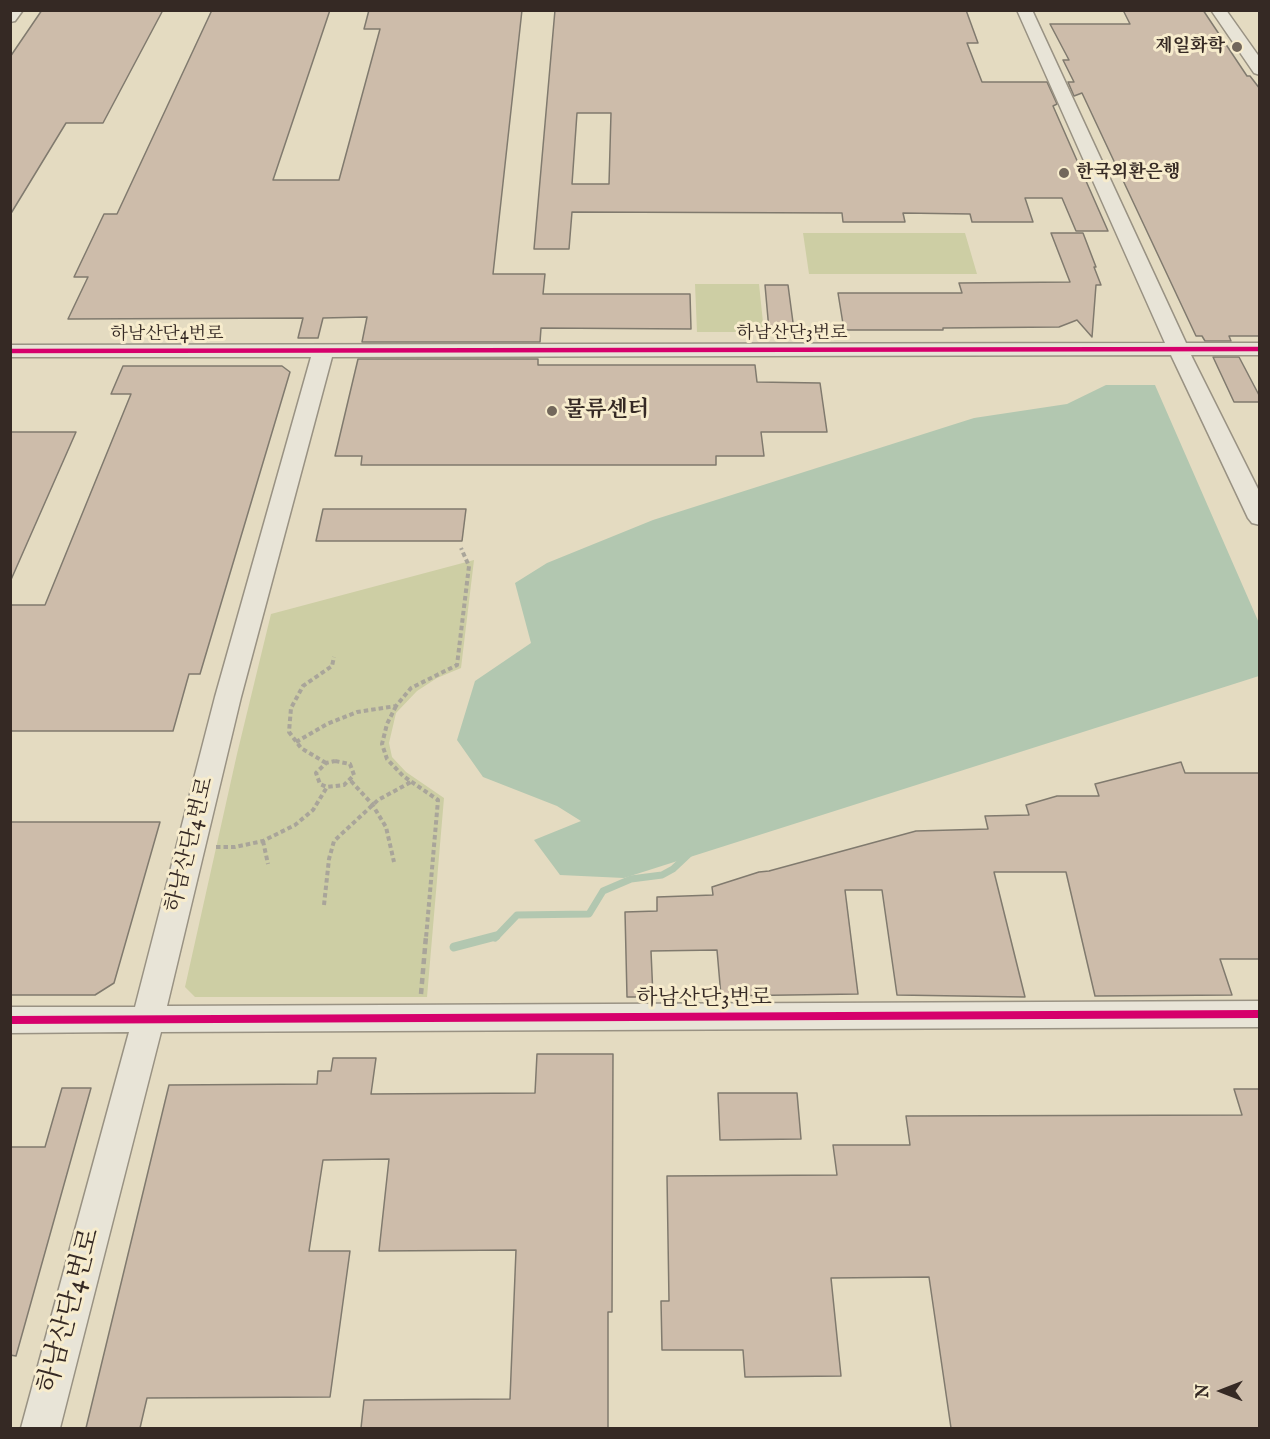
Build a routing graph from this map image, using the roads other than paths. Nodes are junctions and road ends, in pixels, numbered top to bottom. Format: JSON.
{"nodes":[{"id":1,"x":16,"y":10,"type":"edge"},
{"id":2,"x":1024,"y":10,"type":"edge"},
{"id":3,"x":1218,"y":10,"type":"edge"},
{"id":4,"x":10,"y":18,"type":"edge"},
{"id":5,"x":1260,"y":70,"type":"edge"},
{"id":6,"x":324,"y":349,"type":"junction"},
{"id":7,"x":1178,"y":349,"type":"junction"},
{"id":8,"x":1260,"y":349,"type":"edge"},
{"id":9,"x":10,"y":351,"type":"edge"},
{"id":10,"x":1260,"y":518,"type":"edge"},
{"id":11,"x":1260,"y":1014,"type":"edge"},
{"id":12,"x":10,"y":1020,"type":"edge"},
{"id":13,"x":148,"y":1020,"type":"junction"},
{"id":14,"x":40,"y":1428,"type":"edge"}],
"edges":[{"from":1,"to":4,"type":"street"},
{"from":2,"to":7,"type":"street"},
{"from":3,"to":5,"type":"street"},
{"from":6,"to":7,"type":"street","name":"하남산단3번로"},
{"from":6,"to":9,"type":"street","name":"하남산단4번로"},
{"from":6,"to":13,"type":"street","name":"하남산단4번로"},
{"from":7,"to":8,"type":"street","name":"하남산단3번로"},
{"from":7,"to":10,"type":"street"},
{"from":11,"to":13,"type":"street","name":"하남산단3번로"},
{"from":12,"to":13,"type":"street"},
{"from":13,"to":14,"type":"street","name":"하남산단4번로"}]}
